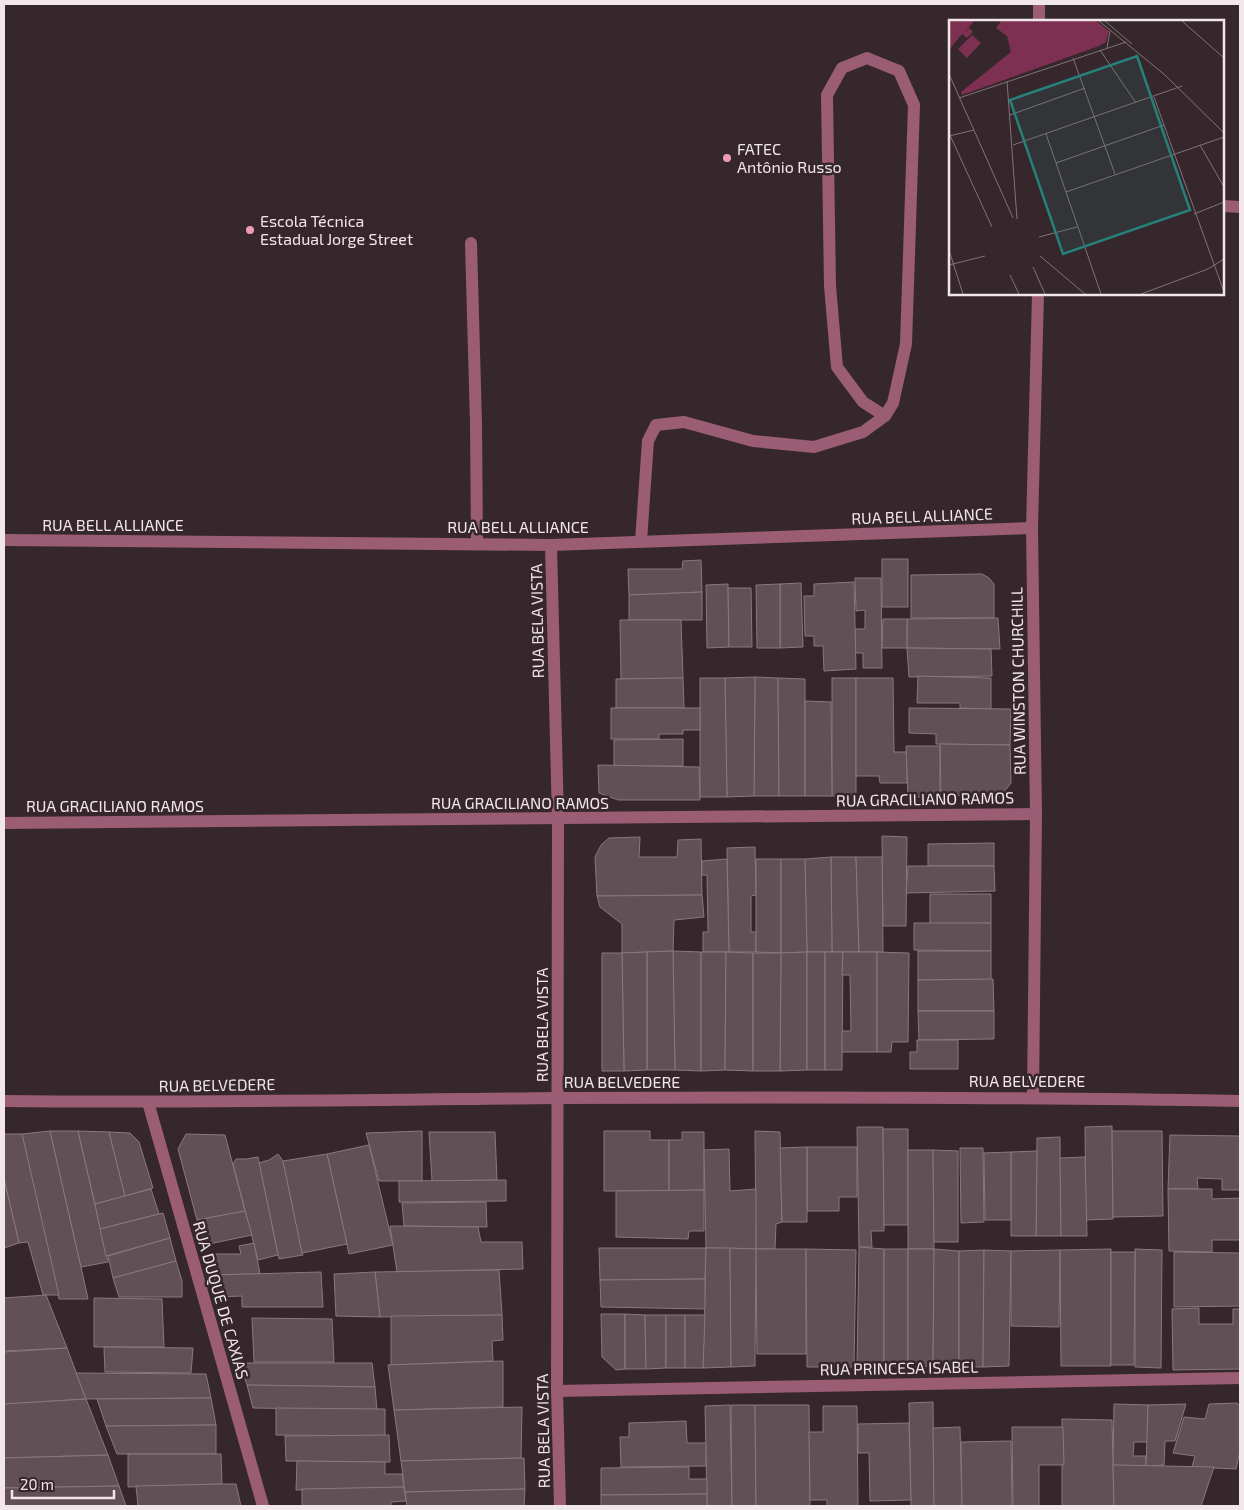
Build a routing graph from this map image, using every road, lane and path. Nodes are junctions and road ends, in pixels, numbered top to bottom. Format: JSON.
{"nodes":[{"id":1,"x":1039,"y":4,"type":"edge"},
{"id":2,"x":1039,"y":20,"type":"edge"},
{"id":3,"x":1224,"y":206,"type":"edge"},
{"id":4,"x":1240,"y":207,"type":"edge"},
{"id":5,"x":471,"y":243,"type":"dead end"},
{"id":6,"x":1038,"y":295,"type":"edge"},
{"id":7,"x":885,"y":416,"type":"junction"},
{"id":8,"x":1032,"y":528,"type":"junction"},
{"id":9,"x":4,"y":540,"type":"edge"},
{"id":10,"x":641,"y":541,"type":"junction"},
{"id":11,"x":477,"y":544,"type":"junction"},
{"id":12,"x":551,"y":544,"type":"junction"},
{"id":13,"x":1036,"y":814,"type":"junction"},
{"id":14,"x":558,"y":819,"type":"junction"},
{"id":15,"x":4,"y":823,"type":"edge"},
{"id":16,"x":1033,"y":1097,"type":"junction"},
{"id":17,"x":558,"y":1098,"type":"junction"},
{"id":18,"x":4,"y":1101,"type":"edge"},
{"id":19,"x":1240,"y":1101,"type":"edge"},
{"id":20,"x":148,"y":1102,"type":"junction"},
{"id":21,"x":1240,"y":1378,"type":"edge"},
{"id":22,"x":557,"y":1391,"type":"junction"},
{"id":23,"x":263,"y":1506,"type":"edge"},
{"id":24,"x":560,"y":1506,"type":"edge"}],
"edges":[{"from":1,"to":2,"type":"street"},
{"from":3,"to":4,"type":"street"},
{"from":5,"to":11,"type":"street"},
{"from":6,"to":8,"type":"street","name":"RUA WINSTON CHURCHILL"},
{"from":7,"to":7,"type":"street"},
{"from":7,"to":10,"type":"street"},
{"from":8,"to":10,"type":"street","name":"RUA BELL ALLIANCE"},
{"from":8,"to":13,"type":"street","name":"RUA WINSTON CHURCHILL"},
{"from":9,"to":11,"type":"street","name":"RUA BELL ALLIANCE"},
{"from":10,"to":12,"type":"street","name":"RUA BELL ALLIANCE"},
{"from":11,"to":12,"type":"street","name":"RUA BELL ALLIANCE"},
{"from":12,"to":14,"type":"street","name":"RUA BELA VISTA"},
{"from":13,"to":14,"type":"street","name":"RUA GRACILIANO RAMOS"},
{"from":13,"to":16,"type":"street","name":"RUA WINSTON CHURCHILL"},
{"from":14,"to":15,"type":"street","name":"RUA GRACILIANO RAMOS"},
{"from":14,"to":17,"type":"street","name":"RUA BELA VISTA"},
{"from":16,"to":17,"type":"street","name":"RUA BELVEDERE"},
{"from":16,"to":19,"type":"street","name":"RUA BELVEDERE"},
{"from":17,"to":20,"type":"street","name":"RUA BELVEDERE"},
{"from":17,"to":22,"type":"street","name":"RUA BELA VISTA"},
{"from":18,"to":20,"type":"street","name":"RUA BELVEDERE"},
{"from":20,"to":23,"type":"street","name":"RUA DUQUE DE CAXIAS"},
{"from":21,"to":22,"type":"street","name":"RUA PRINCESA ISABEL"},
{"from":22,"to":24,"type":"street","name":"RUA BELA VISTA"}]}
